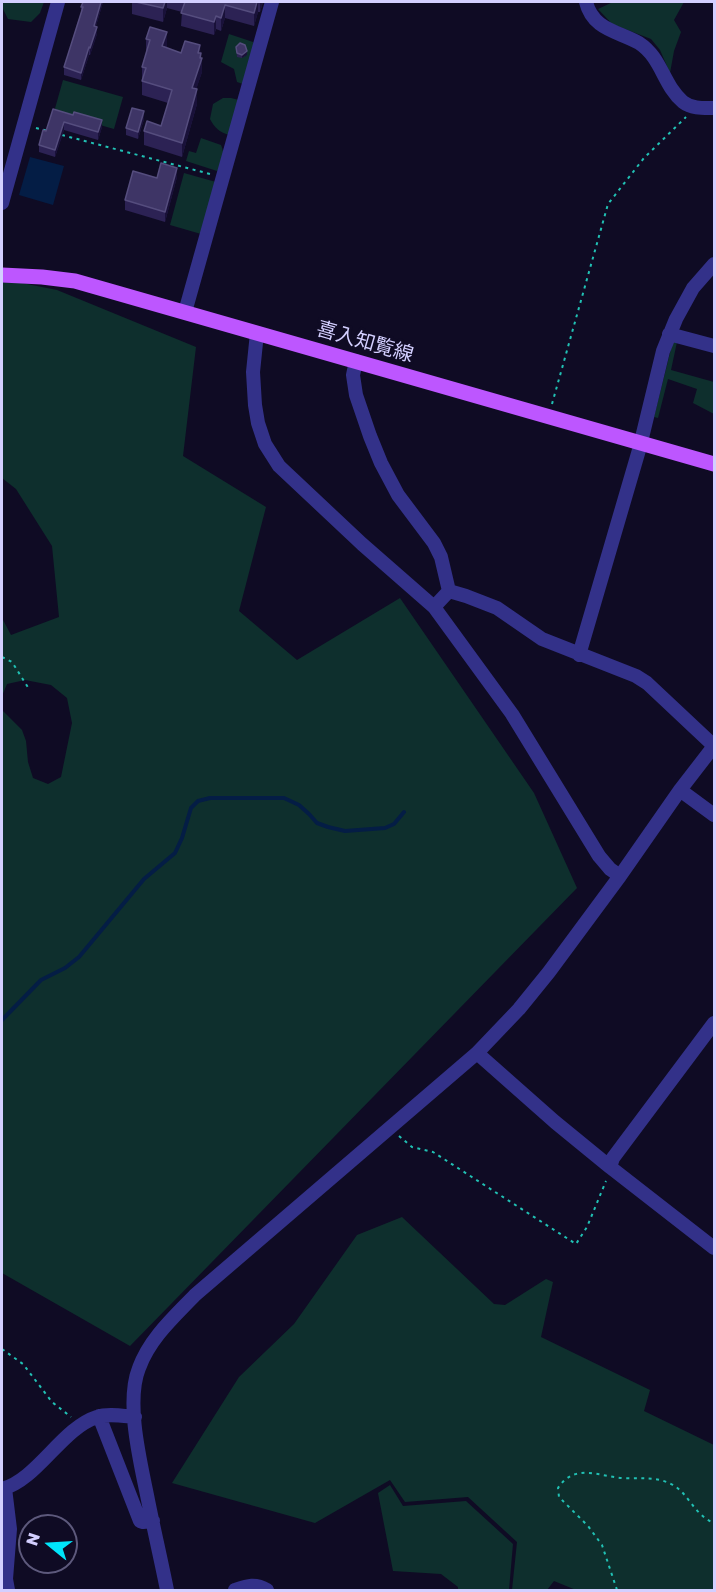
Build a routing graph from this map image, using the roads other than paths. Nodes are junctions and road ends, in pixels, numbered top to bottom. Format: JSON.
{"nodes":[{"id":1,"x":58,"y":2,"type":"edge"},
{"id":2,"x":272,"y":2,"type":"edge"},
{"id":3,"x":586,"y":2,"type":"edge"},
{"id":4,"x":714,"y":108,"type":"edge"},
{"id":5,"x":2,"y":203,"type":"edge"},
{"id":6,"x":714,"y":264,"type":"edge"},
{"id":7,"x":2,"y":275,"type":"edge"},
{"id":8,"x":185,"y":312,"type":"junction"},
{"id":9,"x":257,"y":333,"type":"junction"},
{"id":10,"x":669,"y":334,"type":"junction"},
{"id":11,"x":714,"y":346,"type":"edge"},
{"id":12,"x":356,"y":361,"type":"junction"},
{"id":13,"x":641,"y":442,"type":"junction"},
{"id":14,"x":714,"y":464,"type":"edge"},
{"id":15,"x":449,"y":591,"type":"junction"},
{"id":16,"x":434,"y":607,"type":"junction"},
{"id":17,"x":579,"y":655,"type":"junction"},
{"id":18,"x":714,"y":746,"type":"edge"},
{"id":19,"x":680,"y":790,"type":"junction"},
{"id":20,"x":714,"y":815,"type":"edge"},
{"id":21,"x":620,"y":876,"type":"junction"},
{"id":22,"x":714,"y":1023,"type":"edge"},
{"id":23,"x":477,"y":1053,"type":"junction"},
{"id":24,"x":610,"y":1167,"type":"junction"},
{"id":25,"x":714,"y":1248,"type":"edge"},
{"id":26,"x":99,"y":1416,"type":"junction"},
{"id":27,"x":135,"y":1416,"type":"junction"},
{"id":28,"x":3,"y":1489,"type":"edge"},
{"id":29,"x":153,"y":1521,"type":"junction"},
{"id":30,"x":8,"y":1590,"type":"edge"},
{"id":31,"x":167,"y":1590,"type":"edge"},
{"id":32,"x":235,"y":1590,"type":"edge"},
{"id":33,"x":267,"y":1590,"type":"edge"}],
"edges":[{"from":1,"to":5,"type":"street"},
{"from":2,"to":8,"type":"street"},
{"from":3,"to":4,"type":"street"},
{"from":6,"to":10,"type":"street"},
{"from":7,"to":8,"type":"main road","name":"喜入知覧線"},
{"from":8,"to":9,"type":"main road","name":"喜入知覧線"},
{"from":9,"to":12,"type":"main road","name":"喜入知覧線"},
{"from":9,"to":16,"type":"street"},
{"from":10,"to":11,"type":"street"},
{"from":10,"to":13,"type":"street"},
{"from":12,"to":13,"type":"main road","name":"喜入知覧線"},
{"from":12,"to":15,"type":"street"},
{"from":13,"to":14,"type":"main road","name":"喜入知覧線"},
{"from":13,"to":17,"type":"street"},
{"from":15,"to":16,"type":"street"},
{"from":15,"to":17,"type":"street"},
{"from":16,"to":21,"type":"street"},
{"from":17,"to":18,"type":"street"},
{"from":18,"to":19,"type":"street"},
{"from":19,"to":20,"type":"street"},
{"from":19,"to":21,"type":"street"},
{"from":21,"to":23,"type":"street"},
{"from":22,"to":24,"type":"street"},
{"from":23,"to":24,"type":"street"},
{"from":23,"to":27,"type":"street"},
{"from":24,"to":25,"type":"street"},
{"from":26,"to":27,"type":"street"},
{"from":26,"to":28,"type":"street"},
{"from":26,"to":29,"type":"street"},
{"from":27,"to":29,"type":"street"},
{"from":28,"to":30,"type":"street"},
{"from":29,"to":31,"type":"street"},
{"from":32,"to":33,"type":"street"}]}
